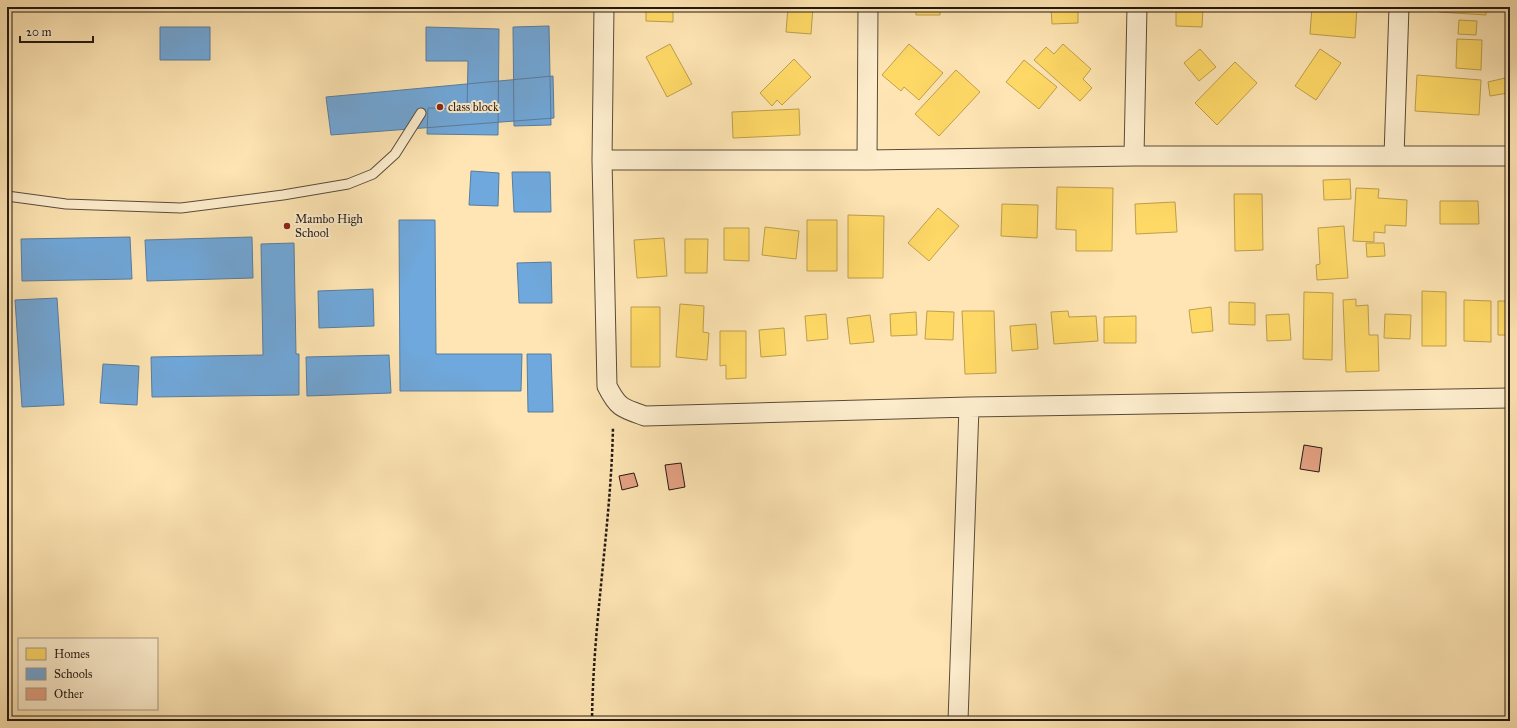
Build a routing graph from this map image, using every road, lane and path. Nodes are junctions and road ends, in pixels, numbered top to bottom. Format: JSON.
{"nodes":[{"id":1,"x":604,"y":7,"type":"edge"},
{"id":2,"x":868,"y":7,"type":"edge"},
{"id":3,"x":1137,"y":7,"type":"edge"},
{"id":4,"x":1399,"y":7,"type":"edge"},
{"id":5,"x":421,"y":113,"type":"dead end"},
{"id":6,"x":1134,"y":156,"type":"junction"},
{"id":7,"x":1394,"y":156,"type":"junction"},
{"id":8,"x":1510,"y":156,"type":"edge"},
{"id":9,"x":602,"y":160,"type":"junction"},
{"id":10,"x":867,"y":160,"type":"junction"},
{"id":11,"x":7,"y":196,"type":"edge"},
{"id":12,"x":613,"y":398,"type":"junction"},
{"id":13,"x":1510,"y":398,"type":"edge"},
{"id":14,"x":968,"y":407,"type":"junction"},
{"id":15,"x":592,"y":721,"type":"edge"},
{"id":16,"x":958,"y":721,"type":"edge"}],
"edges":[{"from":1,"to":9,"type":"street"},
{"from":2,"to":10,"type":"street"},
{"from":3,"to":6,"type":"street"},
{"from":4,"to":7,"type":"street"},
{"from":5,"to":11,"type":"lane"},
{"from":6,"to":7,"type":"street"},
{"from":6,"to":10,"type":"street"},
{"from":7,"to":8,"type":"street"},
{"from":9,"to":10,"type":"street"},
{"from":9,"to":12,"type":"street"},
{"from":12,"to":14,"type":"street"},
{"from":12,"to":15,"type":"path"},
{"from":13,"to":14,"type":"street"},
{"from":14,"to":16,"type":"street"}]}
